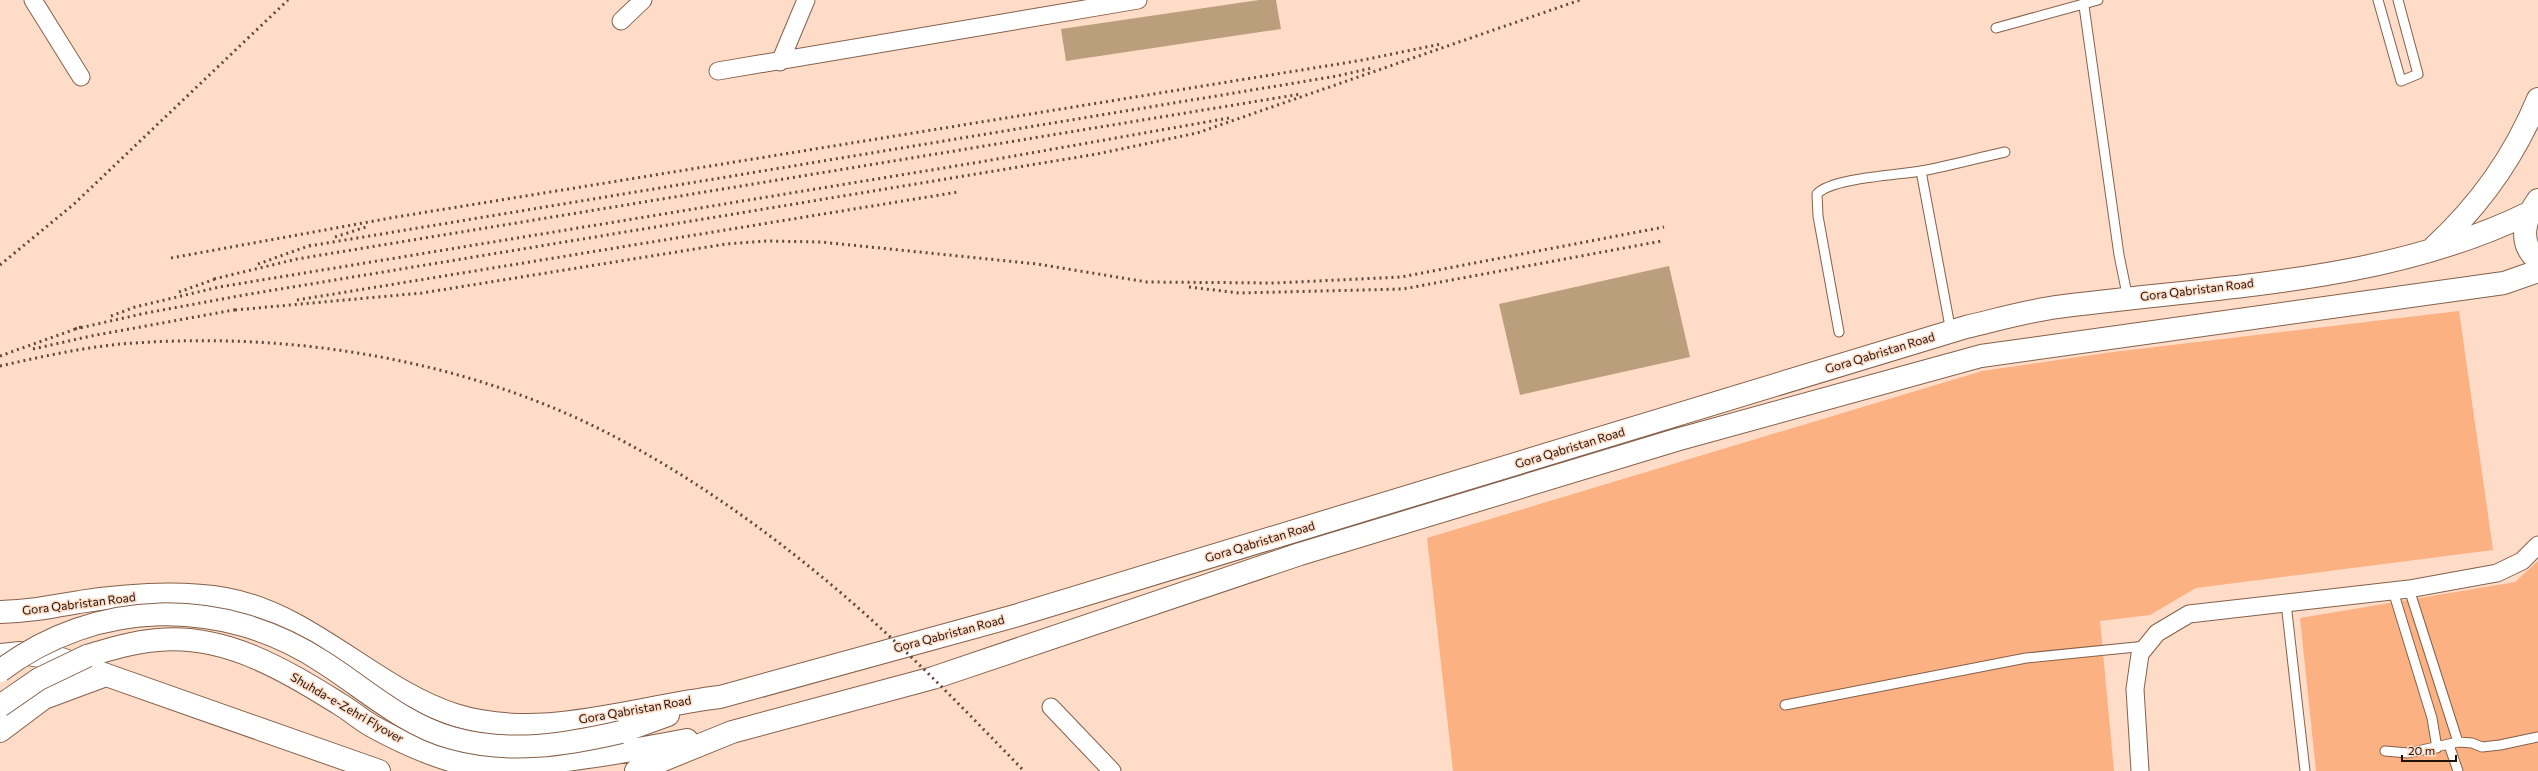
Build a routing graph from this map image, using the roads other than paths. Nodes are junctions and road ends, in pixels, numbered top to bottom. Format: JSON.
{"nodes":[{"id":1,"x":33,"y":0,"type":"edge"},
{"id":2,"x":643,"y":0,"type":"edge"},
{"id":3,"x":806,"y":0,"type":"edge"},
{"id":4,"x":1138,"y":0,"type":"edge"},
{"id":5,"x":2098,"y":0,"type":"edge"},
{"id":6,"x":2378,"y":0,"type":"edge"},
{"id":7,"x":2398,"y":0,"type":"edge"},
{"id":8,"x":2084,"y":6,"type":"junction"},
{"id":9,"x":621,"y":21,"type":"dead end"},
{"id":10,"x":1996,"y":28,"type":"dead end"},
{"id":11,"x":780,"y":62,"type":"junction"},
{"id":12,"x":718,"y":71,"type":"dead end"},
{"id":13,"x":81,"y":77,"type":"dead end"},
{"id":14,"x":2538,"y":99,"type":"edge"},
{"id":15,"x":2005,"y":152,"type":"dead end"},
{"id":16,"x":1921,"y":171,"type":"junction"},
{"id":17,"x":2533,"y":206,"type":"edge"},
{"id":18,"x":2432,"y":249,"type":"junction"},
{"id":19,"x":2538,"y":260,"type":"edge"},
{"id":20,"x":2538,"y":271,"type":"edge"},
{"id":21,"x":2128,"y":299,"type":"junction"},
{"id":22,"x":1839,"y":332,"type":"dead end"},
{"id":23,"x":1951,"y":332,"type":"junction"},
{"id":24,"x":2538,"y":545,"type":"edge"},
{"id":25,"x":2401,"y":590,"type":"junction"},
{"id":26,"x":2286,"y":603,"type":"junction"},
{"id":27,"x":0,"y":612,"type":"edge"},
{"id":28,"x":2147,"y":646,"type":"junction"},
{"id":29,"x":0,"y":655,"type":"edge"},
{"id":30,"x":0,"y":671,"type":"edge"},
{"id":31,"x":106,"y":675,"type":"junction"},
{"id":32,"x":720,"y":697,"type":"junction"},
{"id":33,"x":1785,"y":705,"type":"dead end"},
{"id":34,"x":0,"y":706,"type":"edge"},
{"id":35,"x":1051,"y":707,"type":"dead end"},
{"id":36,"x":0,"y":731,"type":"edge"},
{"id":37,"x":2538,"y":737,"type":"edge"},
{"id":38,"x":2453,"y":743,"type":"junction"},
{"id":39,"x":2437,"y":748,"type":"junction"},
{"id":40,"x":2385,"y":751,"type":"dead end"},
{"id":41,"x":633,"y":761,"type":"edge"},
{"id":42,"x":379,"y":771,"type":"edge"},
{"id":43,"x":1112,"y":771,"type":"edge"},
{"id":44,"x":2140,"y":771,"type":"edge"},
{"id":45,"x":2305,"y":771,"type":"edge"},
{"id":46,"x":2458,"y":771,"type":"edge"}],
"edges":[{"from":1,"to":13,"type":"street"},
{"from":2,"to":9,"type":"street"},
{"from":3,"to":11,"type":"street"},
{"from":4,"to":11,"type":"street"},
{"from":5,"to":8,"type":"lane"},
{"from":6,"to":7,"type":"lane"},
{"from":8,"to":10,"type":"lane"},
{"from":8,"to":21,"type":"lane"},
{"from":11,"to":12,"type":"street"},
{"from":14,"to":18,"type":"main road"},
{"from":15,"to":16,"type":"lane"},
{"from":16,"to":22,"type":"lane"},
{"from":16,"to":23,"type":"lane"},
{"from":17,"to":18,"type":"main road","name":"Gora Qabristan Road"},
{"from":17,"to":19,"type":"main road"},
{"from":18,"to":21,"type":"main road","name":"Gora Qabristan Road"},
{"from":20,"to":41,"type":"main road","name":"Gora Qabristan Road"},
{"from":21,"to":23,"type":"main road","name":"Gora Qabristan Road"},
{"from":23,"to":32,"type":"main road","name":"Gora Qabristan Road"},
{"from":24,"to":25,"type":"street"},
{"from":25,"to":26,"type":"street"},
{"from":25,"to":38,"type":"lane"},
{"from":25,"to":39,"type":"lane"},
{"from":26,"to":28,"type":"street"},
{"from":26,"to":45,"type":"lane"},
{"from":27,"to":32,"type":"main road","name":"Gora Qabristan Road"},
{"from":28,"to":33,"type":"lane"},
{"from":28,"to":44,"type":"street"},
{"from":29,"to":31,"type":"main road"},
{"from":30,"to":32,"type":"main road","name":"Shuhda-e-Zehri Flyover","bridge":true},
{"from":31,"to":36,"type":"main road"},
{"from":31,"to":42,"type":"main road"},
{"from":34,"to":41,"type":"main road","name":"Shuhda-e-Zehri Flyover","bridge":true},
{"from":35,"to":43,"type":"street"},
{"from":37,"to":38,"type":"lane"},
{"from":38,"to":39,"type":"lane"},
{"from":38,"to":46,"type":"lane"},
{"from":39,"to":40,"type":"lane"}]}
